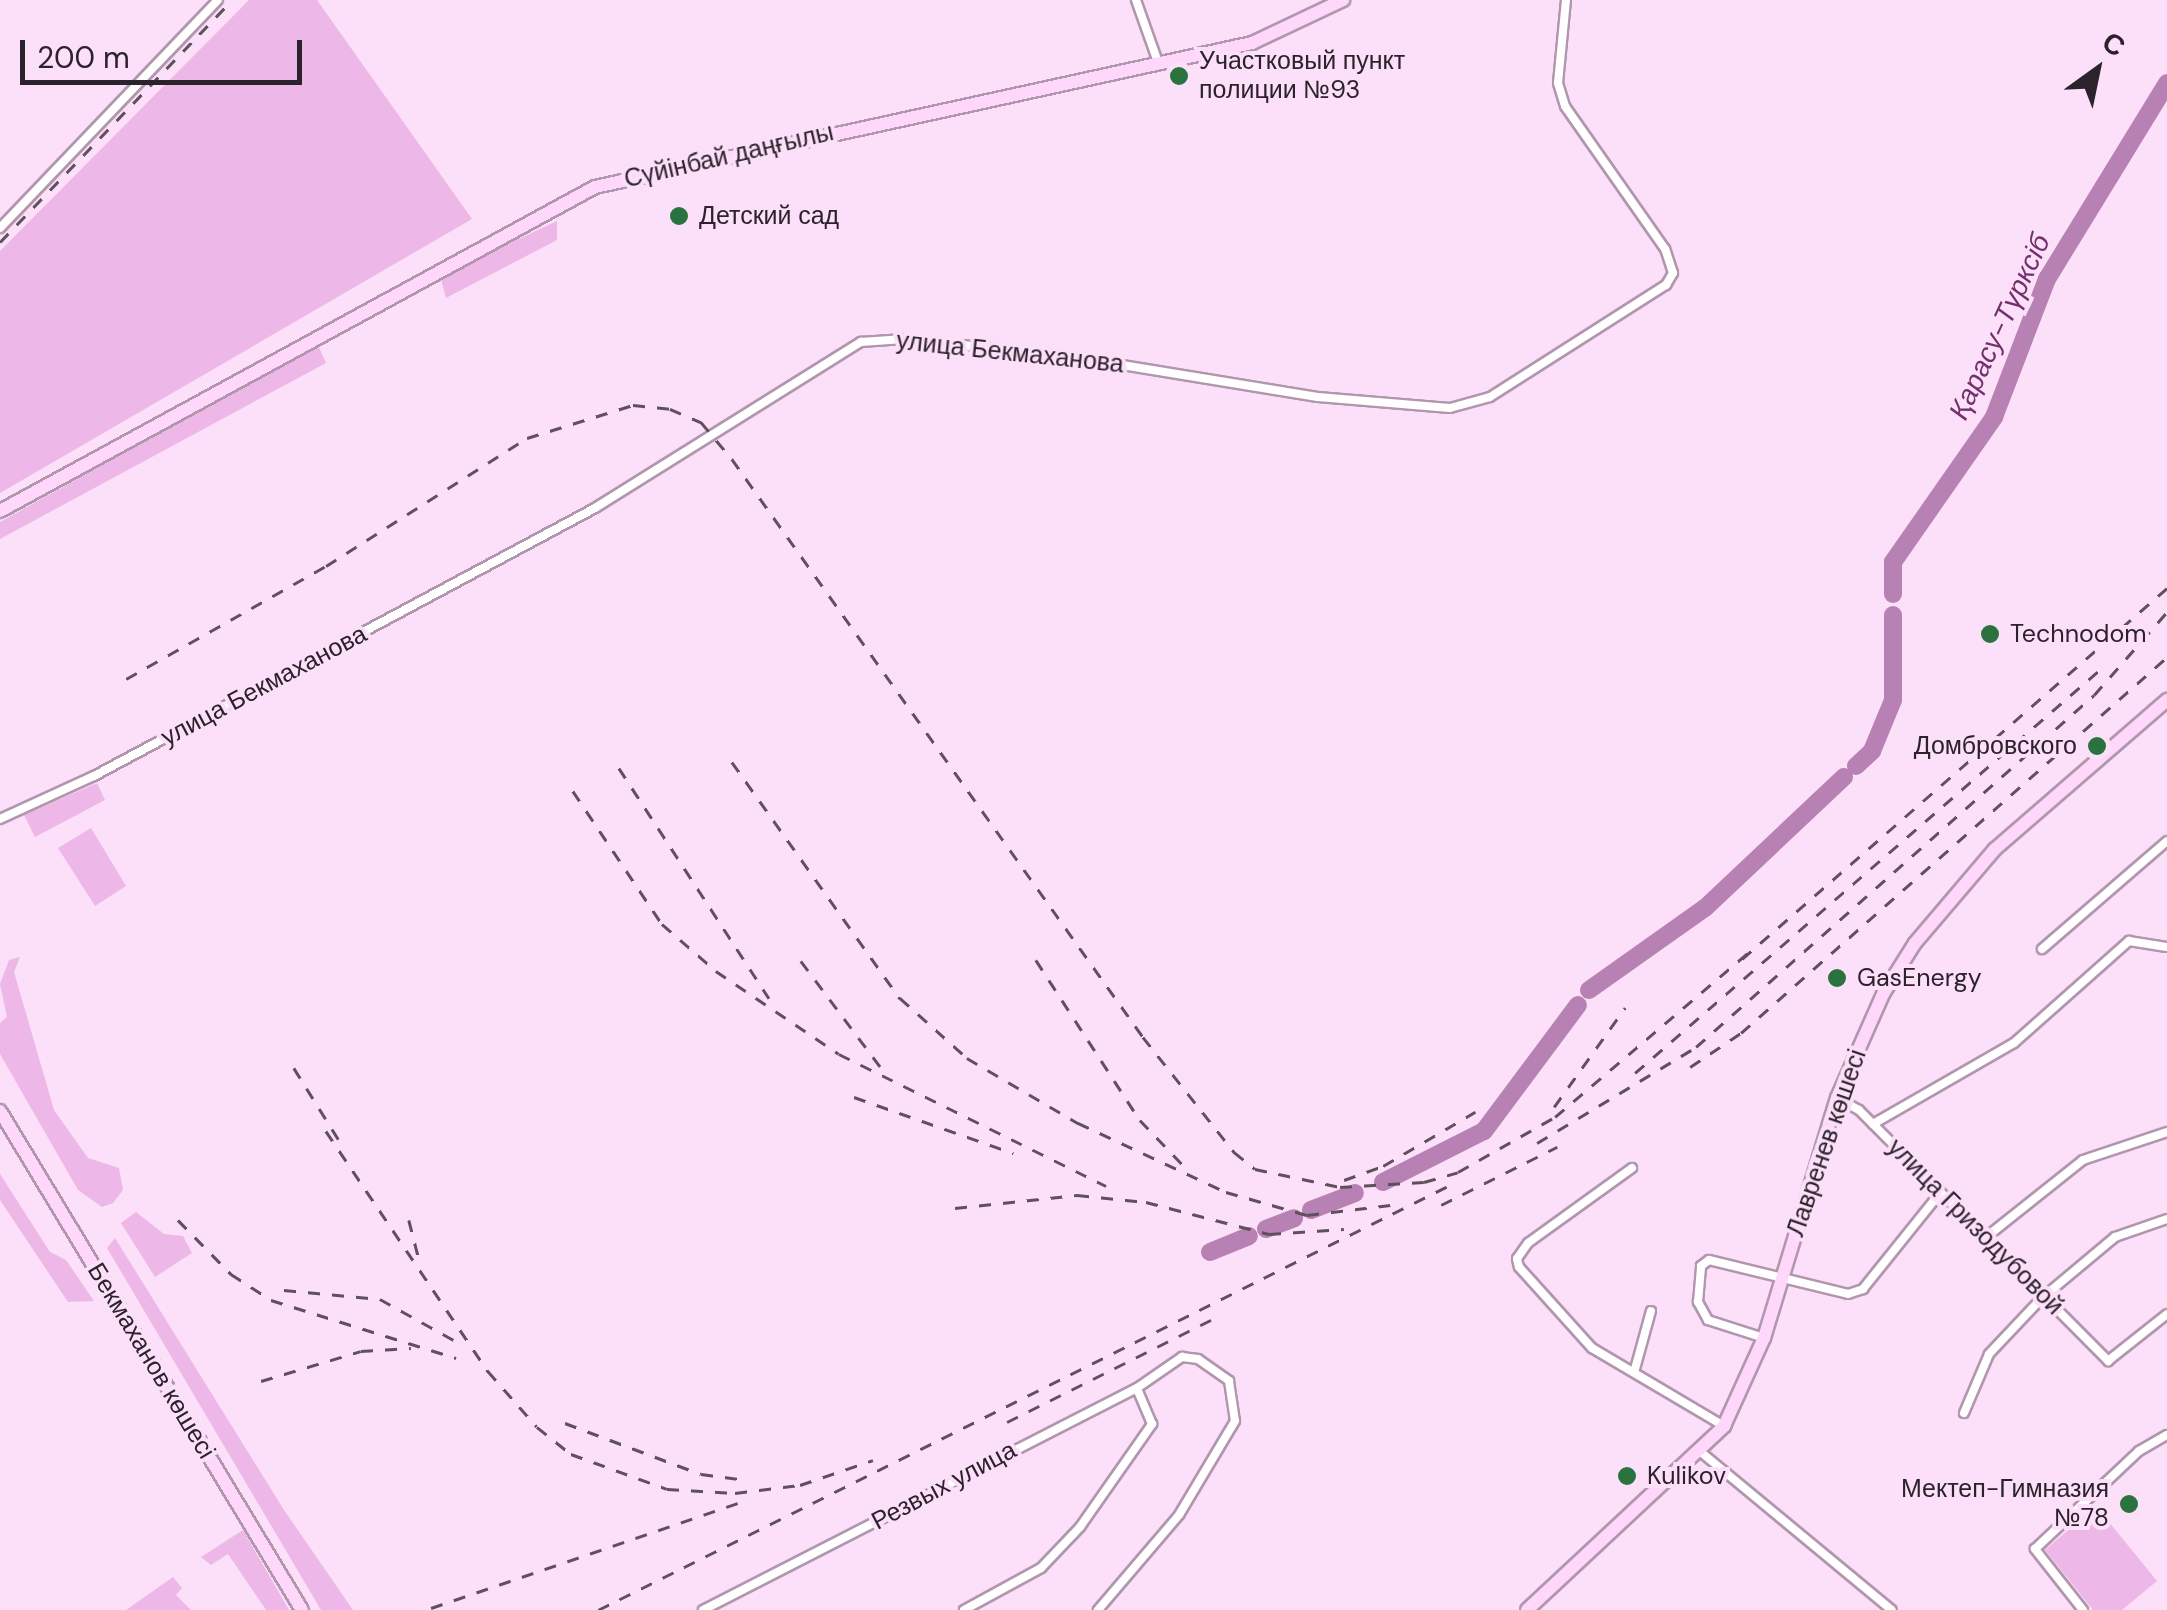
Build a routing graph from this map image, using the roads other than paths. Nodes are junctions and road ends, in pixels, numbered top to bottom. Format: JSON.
{"nodes":[{"id":1,"x":218,"y":0,"type":"edge"},
{"id":2,"x":1136,"y":0,"type":"edge"},
{"id":3,"x":1343,"y":0,"type":"edge"},
{"id":4,"x":1566,"y":0,"type":"edge"},
{"id":5,"x":1158,"y":65,"type":"junction"},
{"id":6,"x":0,"y":228,"type":"edge"},
{"id":7,"x":0,"y":510,"type":"edge"},
{"id":8,"x":2167,"y":700,"type":"edge"},
{"id":9,"x":0,"y":819,"type":"edge"},
{"id":10,"x":2167,"y":841,"type":"edge"},
{"id":11,"x":2167,"y":947,"type":"edge"},
{"id":12,"x":2042,"y":949,"type":"dead end"},
{"id":13,"x":1838,"y":1098,"type":"junction"},
{"id":14,"x":0,"y":1112,"type":"edge"},
{"id":15,"x":1873,"y":1124,"type":"junction"},
{"id":16,"x":2167,"y":1132,"type":"edge"},
{"id":17,"x":1632,"y":1168,"type":"dead end"},
{"id":18,"x":1940,"y":1193,"type":"junction"},
{"id":19,"x":2167,"y":1219,"type":"edge"},
{"id":20,"x":1985,"y":1238,"type":"junction"},
{"id":21,"x":1782,"y":1277,"type":"junction"},
{"id":22,"x":2042,"y":1298,"type":"junction"},
{"id":23,"x":1651,"y":1310,"type":"dead end"},
{"id":24,"x":2167,"y":1314,"type":"edge"},
{"id":25,"x":1764,"y":1338,"type":"junction"},
{"id":26,"x":1635,"y":1369,"type":"junction"},
{"id":27,"x":1137,"y":1388,"type":"junction"},
{"id":28,"x":1964,"y":1413,"type":"dead end"},
{"id":29,"x":1724,"y":1426,"type":"junction"},
{"id":30,"x":2167,"y":1435,"type":"edge"},
{"id":31,"x":1702,"y":1453,"type":"junction"},
{"id":32,"x":302,"y":1610,"type":"edge"},
{"id":33,"x":703,"y":1610,"type":"edge"},
{"id":34,"x":964,"y":1610,"type":"edge"},
{"id":35,"x":1098,"y":1610,"type":"edge"},
{"id":36,"x":1528,"y":1610,"type":"edge"},
{"id":37,"x":1892,"y":1610,"type":"edge"},
{"id":38,"x":2084,"y":1610,"type":"edge"}],
"edges":[{"from":1,"to":6,"type":"street"},
{"from":2,"to":5,"type":"street"},
{"from":3,"to":5,"type":"main road","name":"Сүйінбай даңғылы"},
{"from":4,"to":9,"type":"street","name":"улица Бекмаханова"},
{"from":5,"to":7,"type":"main road","name":"Сүйінбай даңғылы"},
{"from":8,"to":13,"type":"main road","name":"Лавренев көшесі"},
{"from":10,"to":12,"type":"street"},
{"from":11,"to":15,"type":"street"},
{"from":13,"to":15,"type":"street","name":"улица Гризодубовой"},
{"from":13,"to":21,"type":"main road","name":"Лавренев көшесі"},
{"from":14,"to":32,"type":"main road","name":"Бекмаханов көшесі"},
{"from":15,"to":18,"type":"street","name":"улица Гризодубовой"},
{"from":16,"to":20,"type":"street"},
{"from":17,"to":26,"type":"street"},
{"from":18,"to":20,"type":"street","name":"улица Гризодубовой"},
{"from":18,"to":21,"type":"street"},
{"from":19,"to":22,"type":"street"},
{"from":20,"to":22,"type":"street","name":"улица Гризодубовой"},
{"from":21,"to":25,"type":"main road","name":"Лавренев көшесі"},
{"from":21,"to":25,"type":"street"},
{"from":22,"to":24,"type":"street","name":"улица Гризодубовой"},
{"from":22,"to":28,"type":"street"},
{"from":23,"to":26,"type":"street"},
{"from":25,"to":29,"type":"main road","name":"Лавренев көшесі"},
{"from":26,"to":29,"type":"street"},
{"from":27,"to":33,"type":"street","name":"Резвых улица"},
{"from":27,"to":34,"type":"street"},
{"from":27,"to":35,"type":"street","name":"Резвых улица"},
{"from":29,"to":31,"type":"main road","name":"Лавренев көшесі"},
{"from":30,"to":38,"type":"street"},
{"from":31,"to":36,"type":"main road","name":"Лавренев көшесі"},
{"from":31,"to":37,"type":"street"}]}
